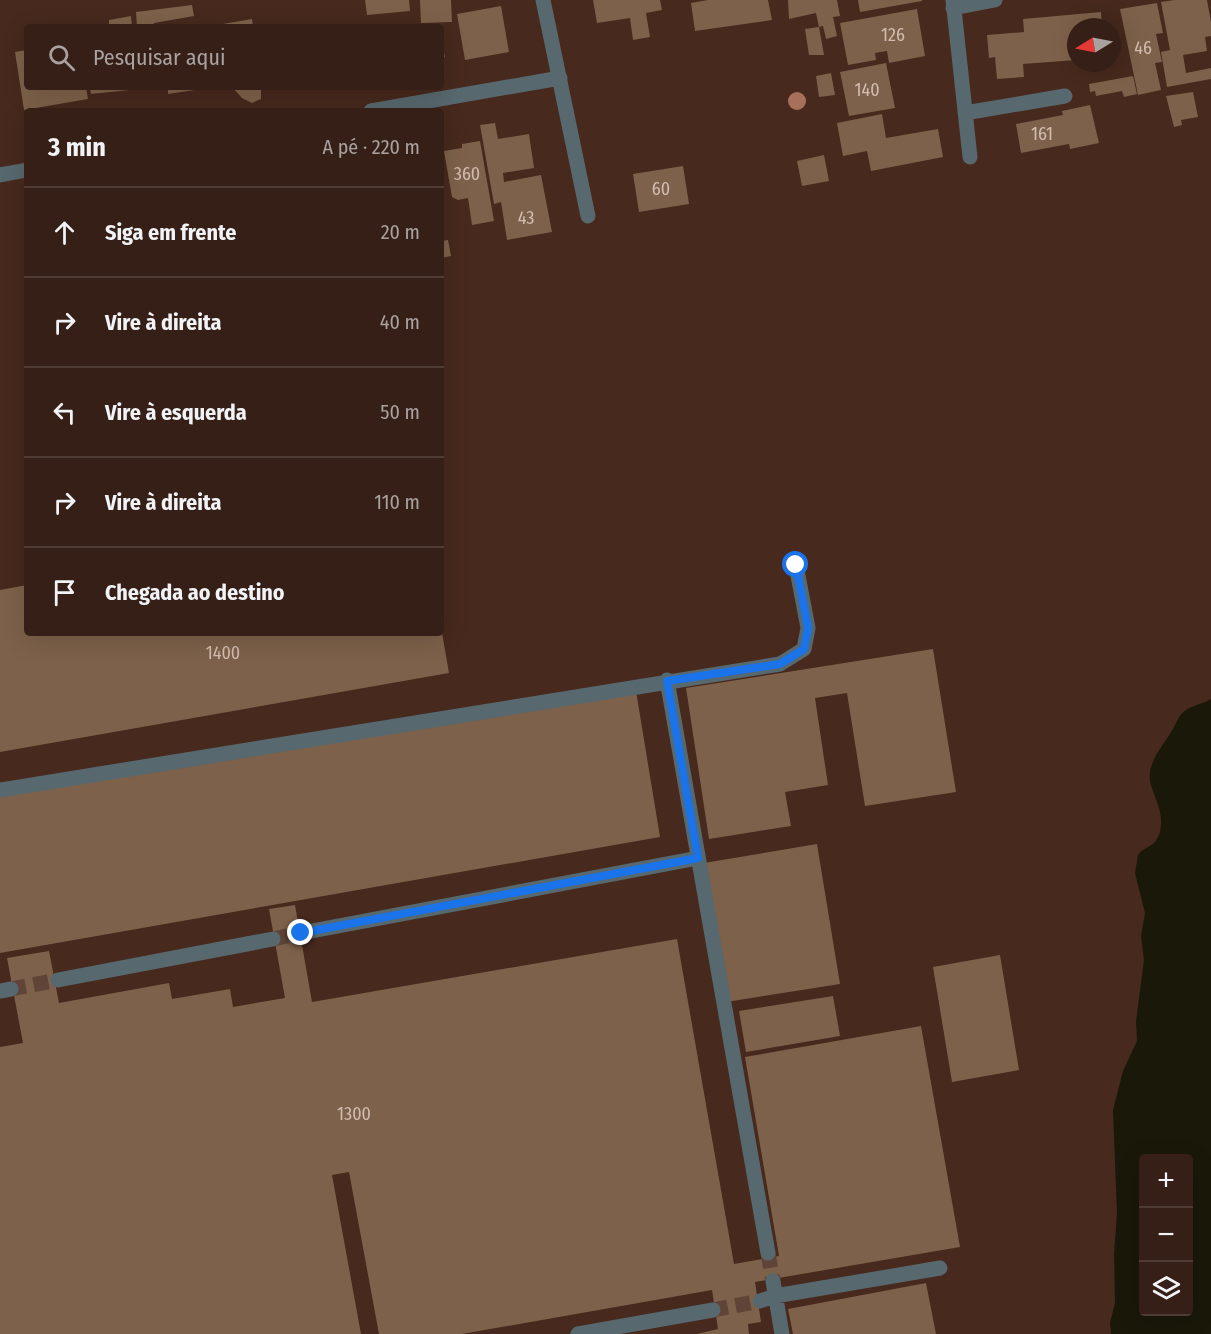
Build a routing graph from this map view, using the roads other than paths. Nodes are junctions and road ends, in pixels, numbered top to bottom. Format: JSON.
{"nodes":[{"id":1,"x":543,"y":0,"type":"edge"},
{"id":2,"x":995,"y":0,"type":"edge"},
{"id":3,"x":953,"y":4,"type":"edge"},
{"id":4,"x":560,"y":78,"type":"junction"},
{"id":5,"x":1065,"y":96,"type":"dead end"},
{"id":6,"x":388,"y":108,"type":"edge"},
{"id":7,"x":965,"y":113,"type":"junction"},
{"id":8,"x":970,"y":157,"type":"dead end"},
{"id":9,"x":24,"y":171,"type":"edge"},
{"id":10,"x":0,"y":175,"type":"edge"},
{"id":11,"x":588,"y":216,"type":"dead end"},
{"id":12,"x":796,"y":565,"type":"dead end"},
{"id":13,"x":667,"y":681,"type":"junction"},
{"id":14,"x":0,"y":790,"type":"edge"},
{"id":15,"x":698,"y":858,"type":"junction"},
{"id":16,"x":301,"y":933,"type":"tunnel mouth"},
{"id":17,"x":273,"y":939,"type":"tunnel mouth"},
{"id":18,"x":58,"y":980,"type":"tunnel mouth"},
{"id":19,"x":768,"y":1253,"type":"tunnel mouth"},
{"id":20,"x":940,"y":1268,"type":"dead end"},
{"id":21,"x":774,"y":1289,"type":"junction"},
{"id":22,"x":760,"y":1302,"type":"tunnel mouth"},
{"id":23,"x":713,"y":1310,"type":"tunnel mouth"},
{"id":24,"x":578,"y":1334,"type":"edge"},
{"id":25,"x":782,"y":1334,"type":"edge"}],
"edges":[{"from":1,"to":4,"type":"street"},
{"from":2,"to":3,"type":"street"},
{"from":3,"to":7,"type":"street"},
{"from":4,"to":6,"type":"street"},
{"from":4,"to":11,"type":"street"},
{"from":5,"to":7,"type":"street"},
{"from":7,"to":8,"type":"street"},
{"from":9,"to":10,"type":"street"},
{"from":12,"to":13,"type":"street"},
{"from":13,"to":14,"type":"street"},
{"from":13,"to":15,"type":"street"},
{"from":15,"to":16,"type":"street"},
{"from":15,"to":19,"type":"street"},
{"from":17,"to":18,"type":"street"},
{"from":20,"to":21,"type":"street"},
{"from":21,"to":22,"type":"street"},
{"from":21,"to":25,"type":"street"},
{"from":23,"to":24,"type":"street"}]}
